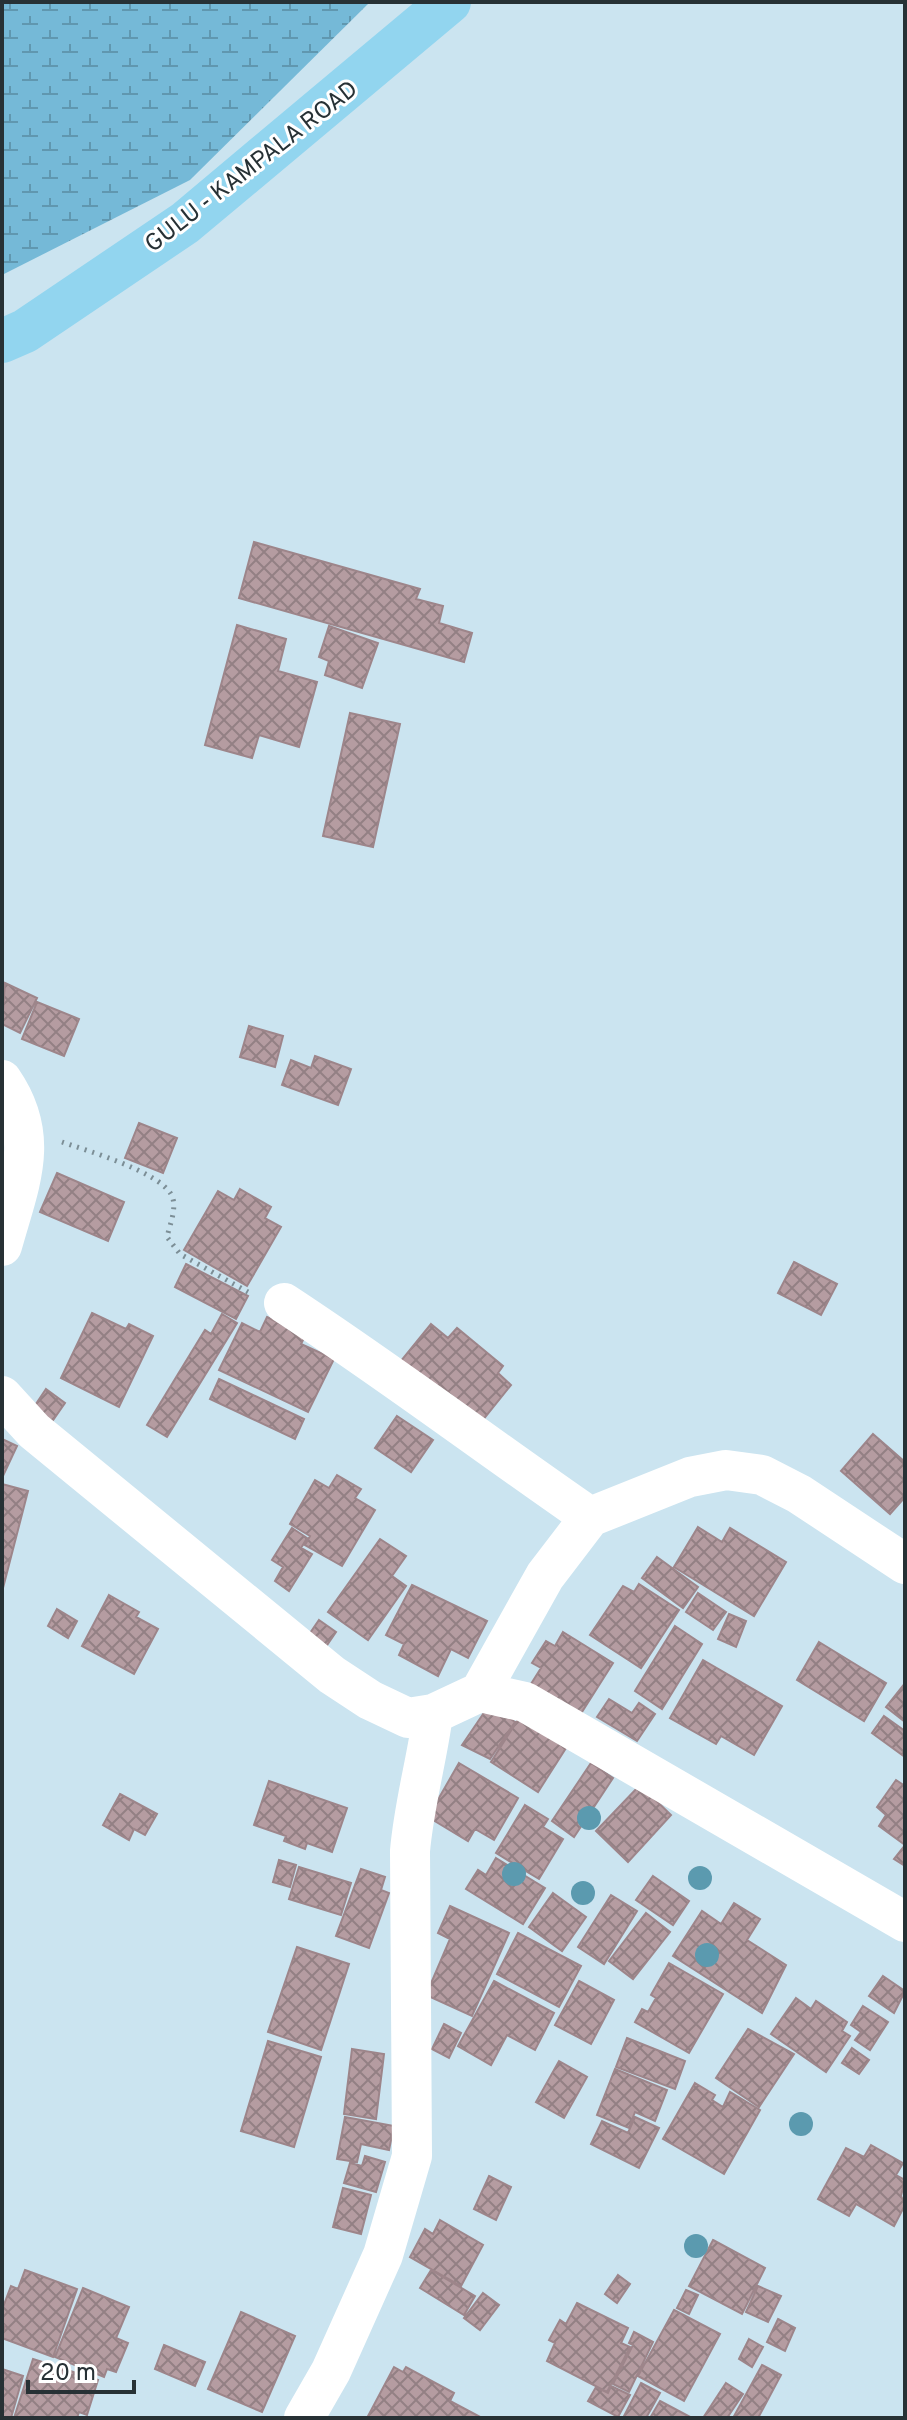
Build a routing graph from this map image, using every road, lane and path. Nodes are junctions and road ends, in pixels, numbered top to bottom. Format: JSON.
{"nodes":[{"id":1,"x":449,"y":2,"type":"edge"},
{"id":2,"x":2,"y":341,"type":"edge"},
{"id":3,"x":2,"y":1080,"type":"edge"},
{"id":4,"x":25,"y":1128,"type":"junction"},
{"id":5,"x":2,"y":1246,"type":"edge"},
{"id":6,"x":284,"y":1303,"type":"joint"},
{"id":7,"x":2,"y":1396,"type":"edge"},
{"id":8,"x":590,"y":1517,"type":"junction"},
{"id":9,"x":905,"y":1564,"type":"edge"},
{"id":10,"x":480,"y":1692,"type":"junction"},
{"id":11,"x":433,"y":1714,"type":"junction"},
{"id":12,"x":905,"y":1922,"type":"edge"},
{"id":13,"x":304,"y":2418,"type":"edge"}],
"edges":[{"from":1,"to":2,"type":"main road","name":"GULU - KAMPALA ROAD"},
{"from":3,"to":4,"type":"street"},
{"from":4,"to":5,"type":"street"},
{"from":4,"to":6,"type":"path"},
{"from":6,"to":8,"type":"street"},
{"from":7,"to":11,"type":"street"},
{"from":8,"to":9,"type":"street"},
{"from":8,"to":10,"type":"street"},
{"from":10,"to":11,"type":"street"},
{"from":10,"to":12,"type":"street"},
{"from":11,"to":13,"type":"street"}]}
